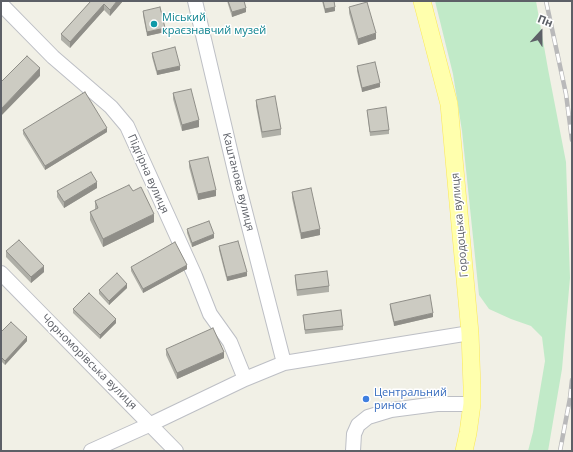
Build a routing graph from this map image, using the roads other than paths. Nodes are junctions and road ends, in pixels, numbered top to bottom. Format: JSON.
{"nodes":[{"id":1,"x":195,"y":1,"type":"edge"},
{"id":2,"x":422,"y":1,"type":"edge"},
{"id":3,"x":4,"y":4,"type":"edge"},
{"id":4,"x":2,"y":277,"type":"edge"},
{"id":5,"x":470,"y":333,"type":"junction"},
{"id":6,"x":284,"y":363,"type":"junction"},
{"id":7,"x":245,"y":379,"type":"junction"},
{"id":8,"x":472,"y":404,"type":"junction"},
{"id":9,"x":151,"y":424,"type":"junction"},
{"id":10,"x":91,"y":451,"type":"edge"},
{"id":11,"x":176,"y":451,"type":"edge"},
{"id":12,"x":353,"y":451,"type":"edge"},
{"id":13,"x":464,"y":451,"type":"edge"}],
"edges":[{"from":1,"to":6,"type":"street","name":"Каштанова вулиця"},
{"from":2,"to":5,"type":"main road","name":"Городоцька вулиця"},
{"from":3,"to":7,"type":"street","name":"Підгірна вулиця"},
{"from":4,"to":9,"type":"street","name":"Чорноморівська вулиця"},
{"from":5,"to":6,"type":"street"},
{"from":5,"to":8,"type":"main road","name":"Городоцька вулиця"},
{"from":6,"to":7,"type":"street"},
{"from":7,"to":9,"type":"street"},
{"from":8,"to":12,"type":"street"},
{"from":8,"to":13,"type":"main road","name":"Городоцька вулиця"},
{"from":9,"to":10,"type":"street"},
{"from":9,"to":11,"type":"street","name":"Чорноморівська вулиця"}]}
